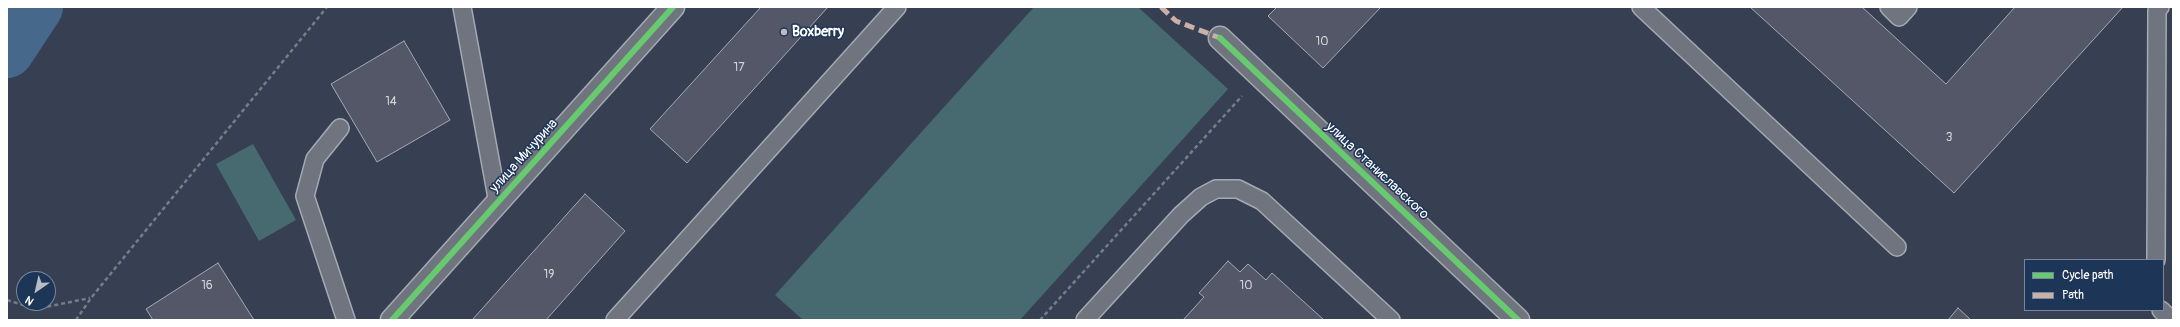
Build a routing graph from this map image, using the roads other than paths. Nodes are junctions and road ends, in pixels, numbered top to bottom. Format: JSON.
{"nodes":[{"id":1,"x":462,"y":7,"type":"edge"},
{"id":2,"x":674,"y":7,"type":"edge"},
{"id":3,"x":897,"y":7,"type":"edge"},
{"id":4,"x":1641,"y":7,"type":"edge"},
{"id":5,"x":1889,"y":7,"type":"edge"},
{"id":6,"x":1908,"y":7,"type":"edge"},
{"id":7,"x":2160,"y":7,"type":"edge"},
{"id":8,"x":1220,"y":38,"type":"dead end"},
{"id":9,"x":340,"y":128,"type":"dead end"},
{"id":10,"x":498,"y":203,"type":"junction"},
{"id":11,"x":1897,"y":247,"type":"dead end"},
{"id":12,"x":2156,"y":259,"type":"edge"},
{"id":13,"x":2161,"y":311,"type":"edge"},
{"id":14,"x":346,"y":320,"type":"edge"},
{"id":15,"x":392,"y":320,"type":"edge"},
{"id":16,"x":615,"y":320,"type":"edge"},
{"id":17,"x":1085,"y":320,"type":"edge"},
{"id":18,"x":1391,"y":320,"type":"edge"},
{"id":19,"x":1518,"y":320,"type":"edge"},
{"id":20,"x":2171,"y":320,"type":"edge"}],
"edges":[{"from":1,"to":10,"type":"lane"},
{"from":2,"to":10,"type":"street","name":"улица Мичурина"},
{"from":3,"to":16,"type":"lane"},
{"from":4,"to":11,"type":"lane"},
{"from":5,"to":6,"type":"lane"},
{"from":7,"to":12,"type":"lane"},
{"from":8,"to":19,"type":"street","name":"улица Станиславского"},
{"from":9,"to":14,"type":"lane"},
{"from":10,"to":15,"type":"street","name":"улица Мичурина"},
{"from":13,"to":20,"type":"lane"},
{"from":17,"to":18,"type":"lane"}]}
